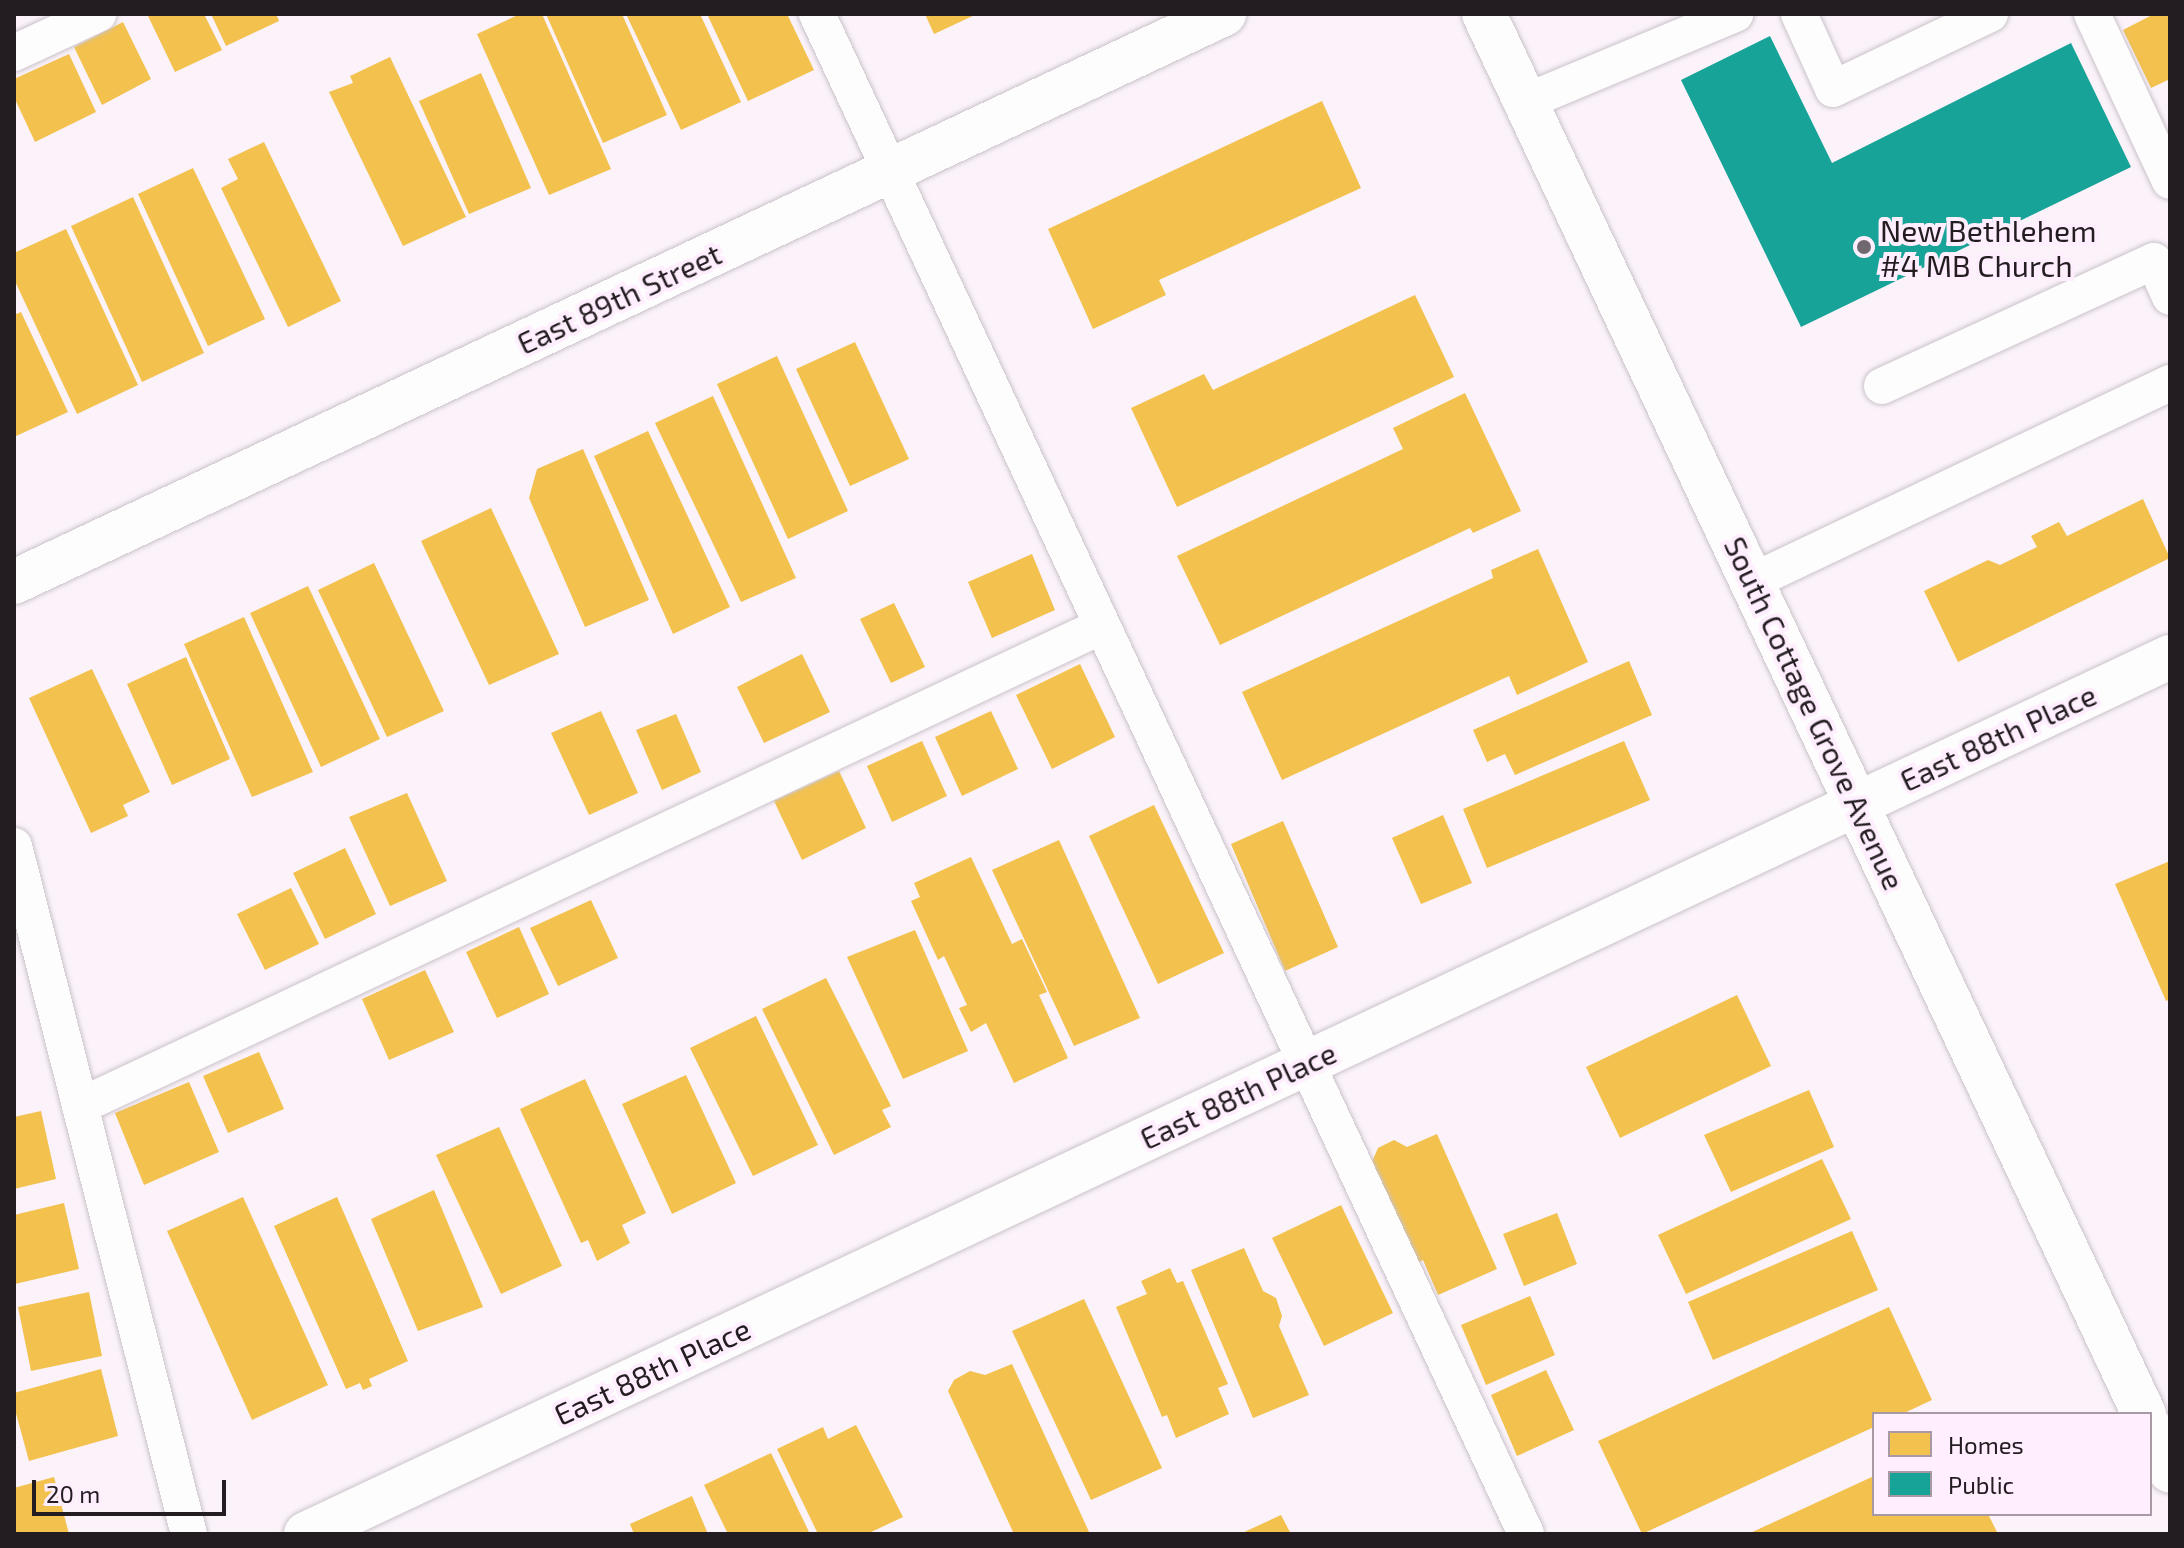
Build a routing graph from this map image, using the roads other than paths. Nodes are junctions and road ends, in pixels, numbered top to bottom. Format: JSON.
{"nodes":[{"id":1,"x":98,"y":14,"type":"edge"},
{"id":2,"x":817,"y":14,"type":"edge"},
{"id":3,"x":1224,"y":14,"type":"edge"},
{"id":4,"x":1484,"y":14,"type":"edge"},
{"id":5,"x":1735,"y":14,"type":"edge"},
{"id":6,"x":1799,"y":14,"type":"edge"},
{"id":7,"x":1990,"y":14,"type":"edge"},
{"id":8,"x":2092,"y":14,"type":"edge"},
{"id":9,"x":14,"y":53,"type":"edge"},
{"id":10,"x":1525,"y":102,"type":"junction"},
{"id":11,"x":2159,"y":130,"type":"edge"},
{"id":12,"x":890,"y":171,"type":"junction"},
{"id":13,"x":2170,"y":181,"type":"edge"},
{"id":14,"x":2170,"y":297,"type":"edge"},
{"id":15,"x":2170,"y":383,"type":"edge"},
{"id":16,"x":1882,"y":386,"type":"dead end"},
{"id":17,"x":1753,"y":581,"type":"junction"},
{"id":18,"x":14,"y":582,"type":"edge"},
{"id":19,"x":1102,"y":626,"type":"junction"},
{"id":20,"x":2170,"y":657,"type":"edge"},
{"id":21,"x":1858,"y":803,"type":"junction"},
{"id":22,"x":14,"y":846,"type":"edge"},
{"id":23,"x":1307,"y":1063,"type":"junction"},
{"id":24,"x":80,"y":1106,"type":"junction"},
{"id":25,"x":2143,"y":1412,"type":"edge"},
{"id":26,"x":2152,"y":1432,"type":"edge"},
{"id":27,"x":2170,"y":1471,"type":"edge"},
{"id":28,"x":1518,"y":1531,"type":"edge"},
{"id":29,"x":189,"y":1534,"type":"edge"},
{"id":30,"x":306,"y":1534,"type":"edge"}],
"edges":[{"from":1,"to":9,"type":"lane"},
{"from":2,"to":12,"type":"lane"},
{"from":3,"to":12,"type":"street","name":"East 89th Street"},
{"from":4,"to":10,"type":"street","name":"South Cottage Grove Avenue"},
{"from":5,"to":10,"type":"lane"},
{"from":6,"to":7,"type":"lane"},
{"from":8,"to":11,"type":"lane"},
{"from":10,"to":17,"type":"street","name":"South Cottage Grove Avenue"},
{"from":11,"to":13,"type":"lane"},
{"from":12,"to":18,"type":"street","name":"East 89th Street"},
{"from":12,"to":19,"type":"lane"},
{"from":14,"to":16,"type":"lane"},
{"from":15,"to":17,"type":"lane"},
{"from":17,"to":21,"type":"street","name":"South Cottage Grove Avenue"},
{"from":19,"to":23,"type":"lane"},
{"from":19,"to":24,"type":"lane"},
{"from":20,"to":21,"type":"street","name":"East 88th Place"},
{"from":21,"to":23,"type":"street","name":"East 88th Place"},
{"from":21,"to":25,"type":"street","name":"South Cottage Grove Avenue"},
{"from":22,"to":24,"type":"lane"},
{"from":23,"to":28,"type":"lane"},
{"from":23,"to":30,"type":"street","name":"East 88th Place"},
{"from":24,"to":29,"type":"lane"},
{"from":26,"to":27,"type":"street"}]}
